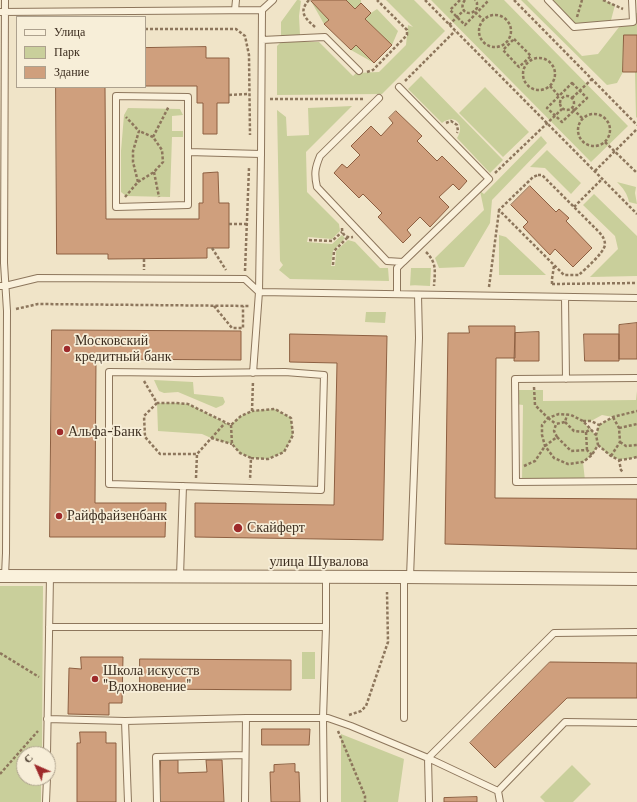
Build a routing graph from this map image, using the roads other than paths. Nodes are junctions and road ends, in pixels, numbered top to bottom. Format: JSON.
{"nodes":[{"id":1,"x":5,"y":0,"type":"edge"},
{"id":2,"x":236,"y":0,"type":"edge"},
{"id":3,"x":273,"y":0,"type":"edge"},
{"id":4,"x":548,"y":0,"type":"edge"},
{"id":5,"x":632,"y":0,"type":"edge"},
{"id":6,"x":235,"y":10,"type":"junction"},
{"id":7,"x":262,"y":10,"type":"junction"},
{"id":8,"x":2,"y":12,"type":"edge"},
{"id":9,"x":262,"y":40,"type":"junction"},
{"id":10,"x":358,"y":71,"type":"road end"},
{"id":11,"x":399,"y":87,"type":"road end"},
{"id":12,"x":379,"y":98,"type":"road end"},
{"id":13,"x":188,"y":152,"type":"junction"},
{"id":14,"x":261,"y":154,"type":"junction"},
{"id":15,"x":404,"y":262,"type":"junction"},
{"id":16,"x":3,"y":286,"type":"edge"},
{"id":17,"x":259,"y":292,"type":"junction"},
{"id":18,"x":397,"y":294,"type":"junction"},
{"id":19,"x":418,"y":295,"type":"junction"},
{"id":20,"x":565,"y":297,"type":"junction"},
{"id":21,"x":637,"y":298,"type":"edge"},
{"id":22,"x":253,"y":373,"type":"junction"},
{"id":23,"x":637,"y":378,"type":"edge"},
{"id":24,"x":566,"y":379,"type":"junction"},
{"id":25,"x":634,"y":481,"type":"edge"},
{"id":26,"x":183,"y":486,"type":"junction"},
{"id":27,"x":3,"y":576,"type":"edge"},
{"id":28,"x":50,"y":576,"type":"junction"},
{"id":29,"x":180,"y":576,"type":"junction"},
{"id":30,"x":326,"y":577,"type":"junction"},
{"id":31,"x":407,"y":577,"type":"junction"},
{"id":32,"x":637,"y":579,"type":"edge"},
{"id":33,"x":49,"y":626,"type":"junction"},
{"id":34,"x":326,"y":626,"type":"junction"},
{"id":35,"x":637,"y":632,"type":"edge"},
{"id":36,"x":246,"y":718,"type":"junction"},
{"id":37,"x":325,"y":718,"type":"junction"},
{"id":38,"x":404,"y":718,"type":"dead end"},
{"id":39,"x":47,"y":719,"type":"junction"},
{"id":40,"x":125,"y":721,"type":"junction"},
{"id":41,"x":637,"y":723,"type":"edge"},
{"id":42,"x":47,"y":746,"type":"edge"},
{"id":43,"x":245,"y":755,"type":"junction"},
{"id":44,"x":428,"y":758,"type":"junction"},
{"id":45,"x":47,"y":786,"type":"edge"},
{"id":46,"x":498,"y":791,"type":"junction"},
{"id":47,"x":46,"y":802,"type":"edge"},
{"id":48,"x":128,"y":802,"type":"edge"},
{"id":49,"x":157,"y":802,"type":"edge"},
{"id":50,"x":245,"y":802,"type":"edge"},
{"id":51,"x":324,"y":802,"type":"edge"},
{"id":52,"x":429,"y":802,"type":"edge"},
{"id":53,"x":500,"y":802,"type":"edge"}],
"edges":[{"from":1,"to":8,"type":"lane"},
{"from":2,"to":6,"type":"lane"},
{"from":3,"to":7,"type":"lane"},
{"from":4,"to":5,"type":"lane"},
{"from":6,"to":7,"type":"lane"},
{"from":6,"to":8,"type":"lane"},
{"from":7,"to":9,"type":"lane"},
{"from":8,"to":16,"type":"lane"},
{"from":9,"to":10,"type":"lane"},
{"from":9,"to":14,"type":"lane"},
{"from":11,"to":15,"type":"lane"},
{"from":12,"to":15,"type":"lane"},
{"from":13,"to":13,"type":"lane"},
{"from":13,"to":14,"type":"lane"},
{"from":14,"to":17,"type":"lane"},
{"from":15,"to":18,"type":"lane"},
{"from":16,"to":17,"type":"lane"},
{"from":16,"to":27,"type":"lane"},
{"from":17,"to":18,"type":"lane"},
{"from":17,"to":22,"type":"lane"},
{"from":18,"to":19,"type":"lane"},
{"from":19,"to":20,"type":"lane"},
{"from":19,"to":31,"type":"lane"},
{"from":20,"to":21,"type":"lane"},
{"from":20,"to":24,"type":"lane"},
{"from":22,"to":26,"type":"lane"},
{"from":22,"to":26,"type":"lane"},
{"from":23,"to":24,"type":"lane"},
{"from":24,"to":25,"type":"lane"},
{"from":26,"to":29,"type":"lane"},
{"from":27,"to":28,"type":"street","name":"улица Шувалова"},
{"from":28,"to":29,"type":"street","name":"улица Шувалова"},
{"from":28,"to":33,"type":"lane"},
{"from":29,"to":30,"type":"street","name":"улица Шувалова"},
{"from":30,"to":31,"type":"street","name":"улица Шувалова"},
{"from":30,"to":34,"type":"lane"},
{"from":31,"to":32,"type":"street","name":"улица Шувалова"},
{"from":31,"to":38,"type":"lane"},
{"from":33,"to":34,"type":"lane"},
{"from":33,"to":39,"type":"lane"},
{"from":34,"to":37,"type":"lane"},
{"from":35,"to":44,"type":"lane"},
{"from":36,"to":37,"type":"lane"},
{"from":36,"to":40,"type":"lane"},
{"from":36,"to":43,"type":"lane"},
{"from":37,"to":44,"type":"lane"},
{"from":37,"to":51,"type":"lane"},
{"from":39,"to":40,"type":"lane"},
{"from":39,"to":42,"type":"lane"},
{"from":40,"to":48,"type":"lane"},
{"from":41,"to":46,"type":"lane"},
{"from":43,"to":49,"type":"lane"},
{"from":43,"to":50,"type":"lane"},
{"from":44,"to":46,"type":"lane"},
{"from":44,"to":52,"type":"lane"},
{"from":45,"to":47,"type":"lane"},
{"from":46,"to":53,"type":"lane"}]}
